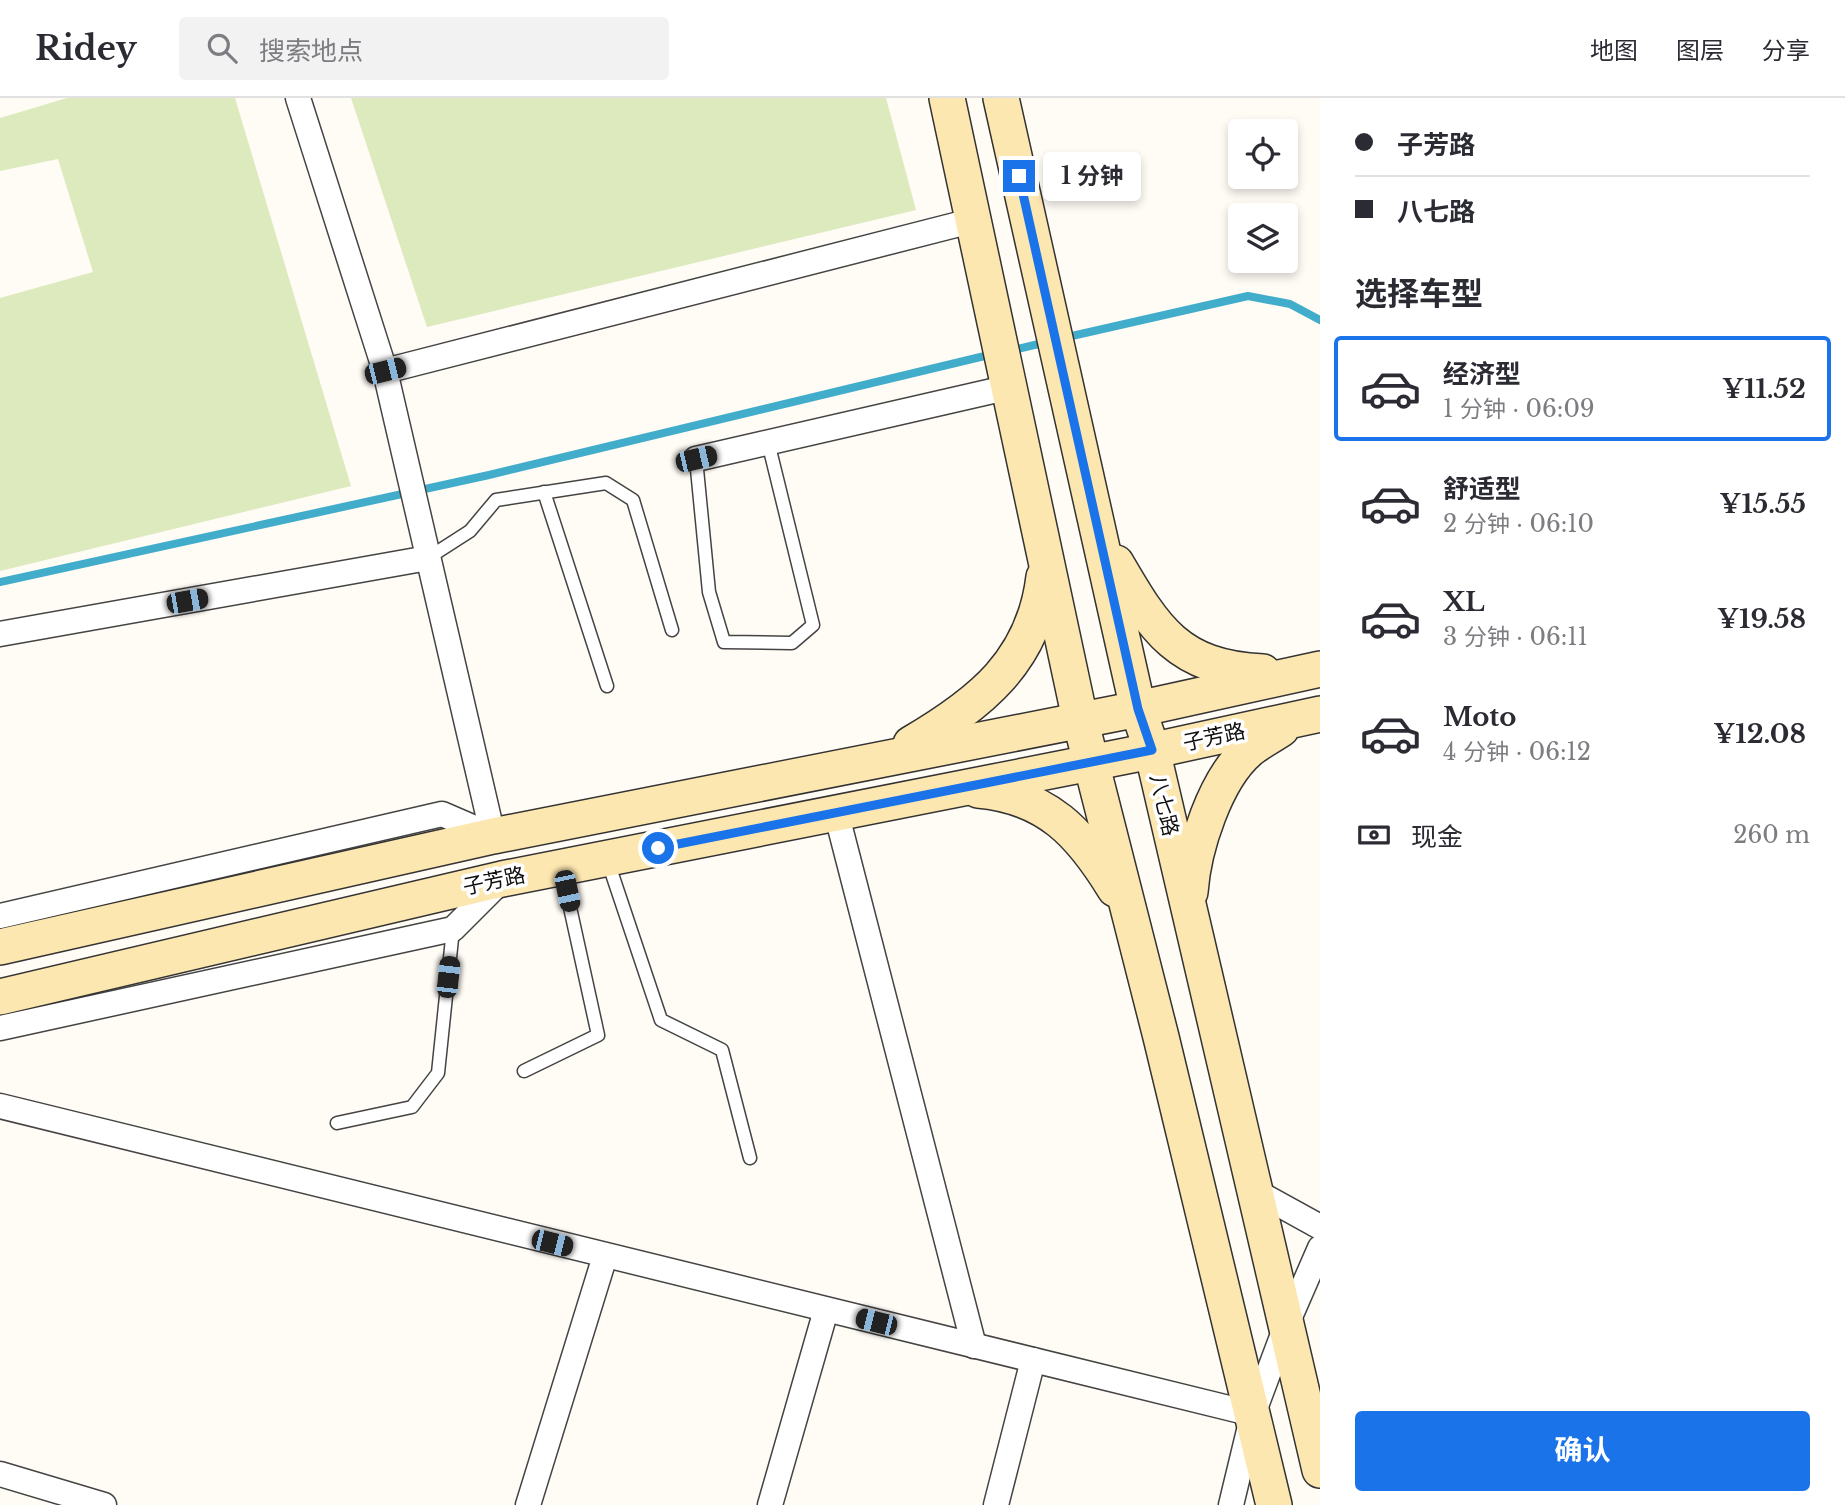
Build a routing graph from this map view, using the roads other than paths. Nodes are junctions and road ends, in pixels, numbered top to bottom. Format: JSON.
{"nodes":[{"id":1,"x":298,"y":98,"type":"edge"},
{"id":2,"x":947,"y":98,"type":"edge"},
{"id":3,"x":1001,"y":98,"type":"edge"},
{"id":4,"x":975,"y":220,"type":"junction"},
{"id":5,"x":385,"y":371,"type":"junction"},
{"id":6,"x":1010,"y":387,"type":"junction"},
{"id":7,"x":768,"y":442,"type":"junction"},
{"id":8,"x":696,"y":459,"type":"joint"},
{"id":9,"x":544,"y":492,"type":"junction"},
{"id":10,"x":1099,"y":534,"type":"junction"},
{"id":11,"x":429,"y":558,"type":"junction"},
{"id":12,"x":1046,"y":559,"type":"junction"},
{"id":13,"x":672,"y":630,"type":"dead end"},
{"id":14,"x":0,"y":634,"type":"edge"},
{"id":15,"x":1311,"y":671,"type":"edge"},
{"id":16,"x":607,"y":686,"type":"dead end"},
{"id":17,"x":1138,"y":709,"type":"junction"},
{"id":18,"x":1309,"y":716,"type":"edge"},
{"id":19,"x":1080,"y":719,"type":"junction"},
{"id":20,"x":1152,"y":750,"type":"junction"},
{"id":21,"x":888,"y":757,"type":"junction"},
{"id":22,"x":1092,"y":761,"type":"junction"},
{"id":23,"x":957,"y":788,"type":"junction"},
{"id":24,"x":836,"y":812,"type":"junction"},
{"id":25,"x":493,"y":836,"type":"junction"},
{"id":26,"x":607,"y":858,"type":"junction"},
{"id":27,"x":562,"y":867,"type":"junction"},
{"id":28,"x":502,"y":879,"type":"junction"},
{"id":29,"x":1189,"y":914,"type":"junction"},
{"id":30,"x":0,"y":916,"type":"edge"},
{"id":31,"x":1131,"y":916,"type":"junction"},
{"id":32,"x":453,"y":929,"type":"junction"},
{"id":33,"x":0,"y":947,"type":"edge"},
{"id":34,"x":0,"y":997,"type":"edge"},
{"id":35,"x":0,"y":1028,"type":"edge"},
{"id":36,"x":524,"y":1071,"type":"dead end"},
{"id":37,"x":0,"y":1106,"type":"edge"},
{"id":38,"x":337,"y":1124,"type":"dead end"},
{"id":39,"x":750,"y":1158,"type":"dead end"},
{"id":40,"x":1253,"y":1190,"type":"junction"},
{"id":41,"x":1320,"y":1227,"type":"edge"},
{"id":42,"x":1320,"y":1248,"type":"edge"},
{"id":43,"x":605,"y":1256,"type":"junction"},
{"id":44,"x":826,"y":1310,"type":"junction"},
{"id":45,"x":1286,"y":1325,"type":"junction"},
{"id":46,"x":974,"y":1346,"type":"junction"},
{"id":47,"x":1033,"y":1360,"type":"junction"},
{"id":48,"x":1253,"y":1414,"type":"junction"},
{"id":49,"x":1320,"y":1470,"type":"edge"},
{"id":50,"x":0,"y":1474,"type":"edge"},
{"id":51,"x":104,"y":1505,"type":"edge"},
{"id":52,"x":528,"y":1505,"type":"edge"},
{"id":53,"x":769,"y":1505,"type":"edge"},
{"id":54,"x":996,"y":1505,"type":"edge"},
{"id":55,"x":1231,"y":1505,"type":"edge"},
{"id":56,"x":1274,"y":1505,"type":"edge"}],
"edges":[{"from":1,"to":5,"type":"street"},
{"from":2,"to":4,"type":"main road"},
{"from":3,"to":10,"type":"main road","name":"八七路"},
{"from":4,"to":5,"type":"street"},
{"from":4,"to":6,"type":"main road"},
{"from":5,"to":11,"type":"street"},
{"from":6,"to":7,"type":"street"},
{"from":6,"to":12,"type":"main road"},
{"from":7,"to":8,"type":"street"},
{"from":7,"to":8,"type":"lane"},
{"from":9,"to":11,"type":"lane"},
{"from":9,"to":13,"type":"lane"},
{"from":9,"to":16,"type":"lane"},
{"from":10,"to":15,"type":"main road"},
{"from":10,"to":17,"type":"main road","name":"八七路"},
{"from":11,"to":14,"type":"street"},
{"from":11,"to":25,"type":"street"},
{"from":12,"to":19,"type":"main road"},
{"from":12,"to":21,"type":"main road"},
{"from":15,"to":17,"type":"main road"},
{"from":17,"to":19,"type":"main road"},
{"from":17,"to":20,"type":"main road","name":"八七路"},
{"from":18,"to":20,"type":"main road","name":"子芳路"},
{"from":18,"to":29,"type":"main road"},
{"from":19,"to":21,"type":"main road"},
{"from":19,"to":22,"type":"main road"},
{"from":20,"to":22,"type":"main road","name":"子芳路"},
{"from":20,"to":29,"type":"main road","name":"八七路"},
{"from":21,"to":25,"type":"main road"},
{"from":22,"to":23,"type":"main road","name":"子芳路"},
{"from":22,"to":31,"type":"main road"},
{"from":23,"to":24,"type":"main road","name":"子芳路"},
{"from":23,"to":31,"type":"main road"},
{"from":24,"to":26,"type":"main road","name":"子芳路"},
{"from":24,"to":46,"type":"street"},
{"from":25,"to":30,"type":"street"},
{"from":25,"to":33,"type":"main road"},
{"from":26,"to":27,"type":"main road","name":"子芳路"},
{"from":26,"to":39,"type":"lane"},
{"from":27,"to":28,"type":"main road","name":"子芳路"},
{"from":27,"to":36,"type":"lane"},
{"from":28,"to":32,"type":"street"},
{"from":28,"to":34,"type":"main road","name":"子芳路"},
{"from":29,"to":40,"type":"main road","name":"八七路"},
{"from":31,"to":48,"type":"main road"},
{"from":32,"to":35,"type":"street"},
{"from":32,"to":38,"type":"lane"},
{"from":37,"to":43,"type":"street"},
{"from":40,"to":41,"type":"street"},
{"from":40,"to":45,"type":"main road","name":"八七路"},
{"from":42,"to":45,"type":"street"},
{"from":43,"to":44,"type":"street"},
{"from":43,"to":52,"type":"street"},
{"from":44,"to":46,"type":"street"},
{"from":44,"to":53,"type":"street"},
{"from":45,"to":48,"type":"street"},
{"from":45,"to":49,"type":"main road","name":"八七路"},
{"from":46,"to":47,"type":"street"},
{"from":47,"to":48,"type":"street"},
{"from":47,"to":54,"type":"street"},
{"from":48,"to":55,"type":"street"},
{"from":48,"to":56,"type":"main road"},
{"from":50,"to":51,"type":"street"}]}
